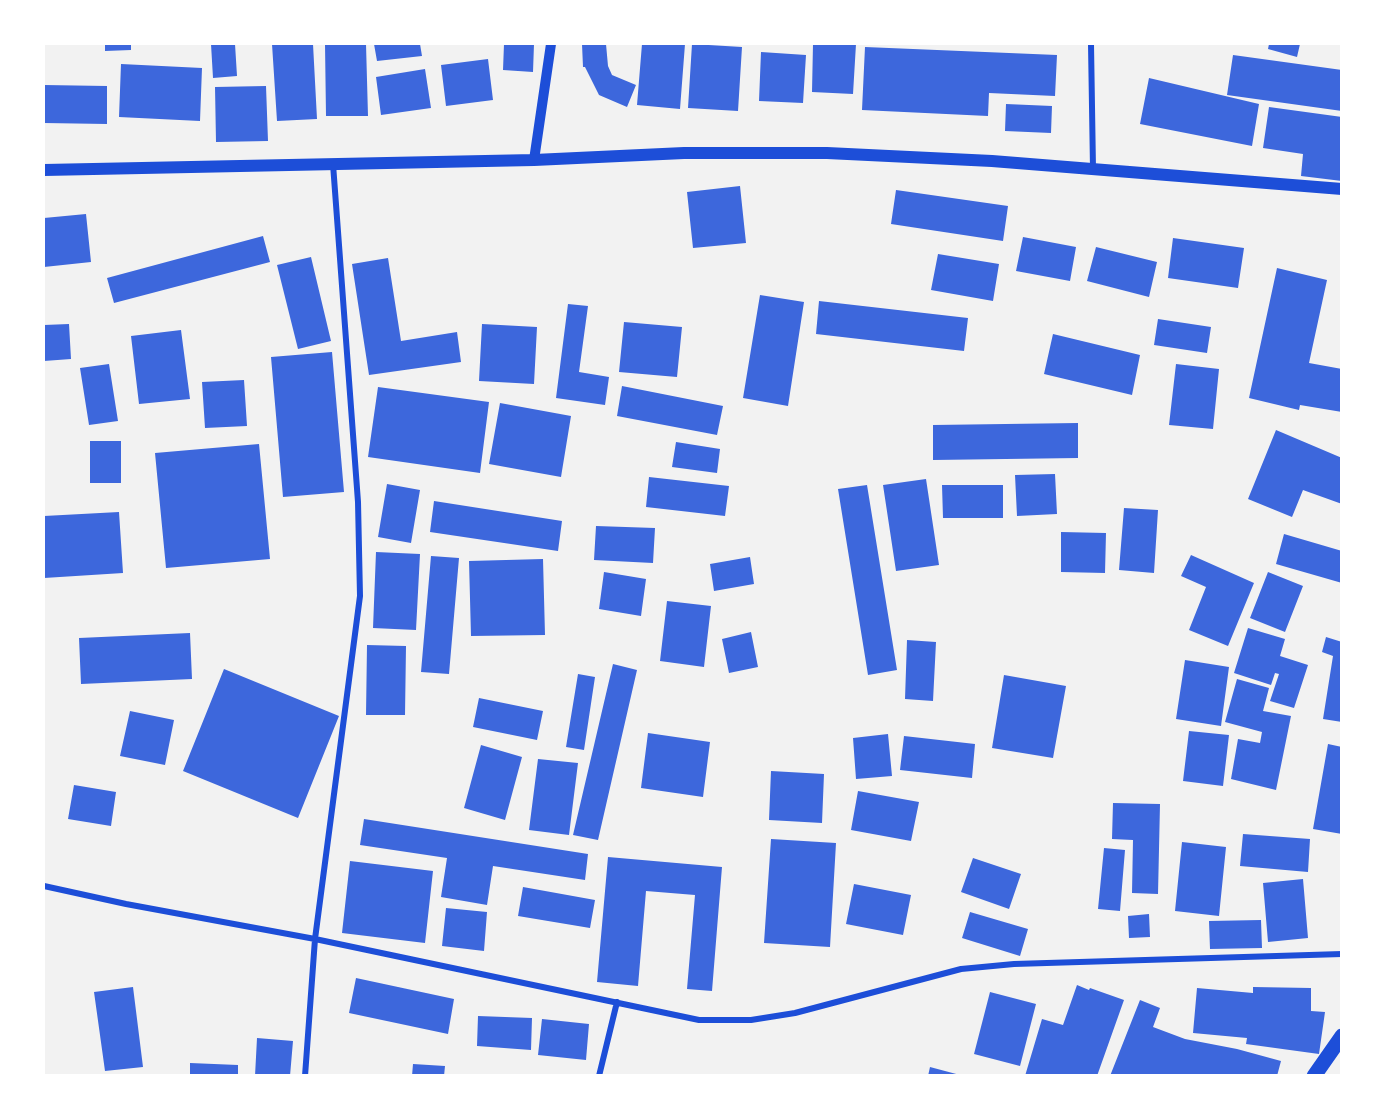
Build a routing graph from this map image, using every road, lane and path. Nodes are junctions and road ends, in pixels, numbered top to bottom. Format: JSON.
{"nodes":[{"id":1,"x":551,"y":44,"type":"edge"},
{"id":2,"x":1091,"y":44,"type":"edge"},
{"id":3,"x":534,"y":160,"type":"junction"},
{"id":4,"x":333,"y":164,"type":"junction"},
{"id":5,"x":1093,"y":169,"type":"junction"},
{"id":6,"x":44,"y":170,"type":"edge"},
{"id":7,"x":1341,"y":189,"type":"edge"},
{"id":8,"x":44,"y":886,"type":"edge"},
{"id":9,"x":315,"y":939,"type":"junction"},
{"id":10,"x":1341,"y":954,"type":"edge"},
{"id":11,"x":617,"y":1002,"type":"junction"},
{"id":12,"x":1341,"y":1036,"type":"edge"},
{"id":13,"x":305,"y":1076,"type":"edge"},
{"id":14,"x":599,"y":1076,"type":"edge"},
{"id":15,"x":1314,"y":1076,"type":"edge"}],
"edges":[{"from":1,"to":3,"type":"street"},
{"from":2,"to":5,"type":"street"},
{"from":3,"to":4,"type":"main road"},
{"from":3,"to":5,"type":"main road"},
{"from":4,"to":6,"type":"main road"},
{"from":4,"to":9,"type":"street"},
{"from":5,"to":7,"type":"main road"},
{"from":8,"to":9,"type":"street"},
{"from":9,"to":11,"type":"street"},
{"from":9,"to":13,"type":"street"},
{"from":10,"to":11,"type":"street"},
{"from":11,"to":14,"type":"street"},
{"from":12,"to":15,"type":"main road"}]}
